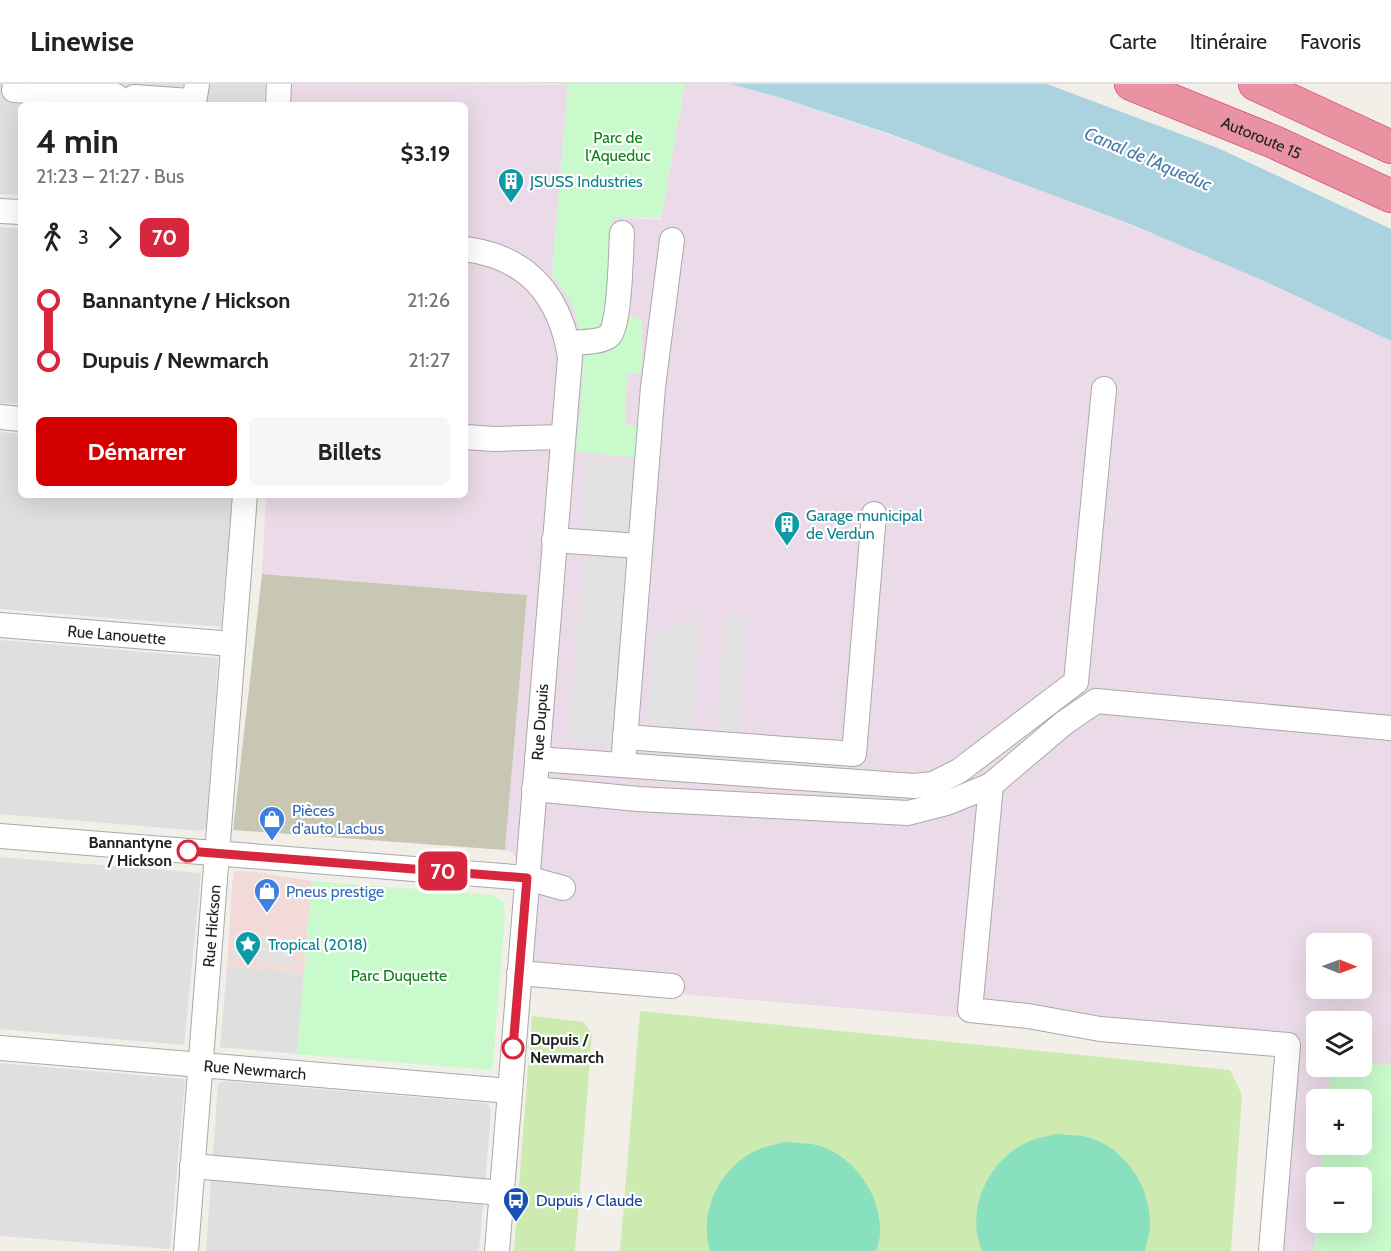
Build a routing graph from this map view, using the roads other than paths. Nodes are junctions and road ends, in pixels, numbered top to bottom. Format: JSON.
{"nodes":[{"id":1,"x":15,"y":84,"type":"edge"},
{"id":2,"x":196,"y":84,"type":"edge"},
{"id":3,"x":279,"y":84,"type":"edge"},
{"id":4,"x":1131,"y":84,"type":"edge"},
{"id":5,"x":1257,"y":85,"type":"edge"},
{"id":6,"x":86,"y":89,"type":"edge"},
{"id":7,"x":278,"y":102,"type":"edge"},
{"id":8,"x":1391,"y":147,"type":"edge"},
{"id":9,"x":1391,"y":196,"type":"edge"},
{"id":10,"x":0,"y":211,"type":"edge"},
{"id":11,"x":18,"y":212,"type":"edge"},
{"id":12,"x":622,"y":233,"type":"dead end"},
{"id":13,"x":672,"y":240,"type":"dead end"},
{"id":14,"x":468,"y":250,"type":"edge"},
{"id":15,"x":568,"y":343,"type":"junction"},
{"id":16,"x":1104,"y":389,"type":"dead end"},
{"id":17,"x":0,"y":417,"type":"edge"},
{"id":18,"x":18,"y":419,"type":"edge"},
{"id":19,"x":468,"y":437,"type":"edge"},
{"id":20,"x":563,"y":437,"type":"junction"},
{"id":21,"x":245,"y":498,"type":"edge"},
{"id":22,"x":874,"y":514,"type":"dead end"},
{"id":23,"x":554,"y":540,"type":"junction"},
{"id":24,"x":639,"y":546,"type":"junction"},
{"id":25,"x":0,"y":625,"type":"edge"},
{"id":26,"x":233,"y":644,"type":"junction"},
{"id":27,"x":1391,"y":728,"type":"edge"},
{"id":28,"x":626,"y":737,"type":"junction"},
{"id":29,"x":537,"y":759,"type":"junction"},
{"id":30,"x":623,"y":765,"type":"junction"},
{"id":31,"x":991,"y":785,"type":"junction"},
{"id":32,"x":534,"y":789,"type":"junction"},
{"id":33,"x":0,"y":836,"type":"edge"},
{"id":34,"x":217,"y":853,"type":"junction"},
{"id":35,"x":527,"y":878,"type":"junction"},
{"id":36,"x":563,"y":888,"type":"dead end"},
{"id":37,"x":519,"y":973,"type":"junction"},
{"id":38,"x":672,"y":986,"type":"dead end"},
{"id":39,"x":0,"y":1048,"type":"edge"},
{"id":40,"x":200,"y":1064,"type":"junction"},
{"id":41,"x":510,"y":1091,"type":"junction"},
{"id":42,"x":192,"y":1166,"type":"junction"},
{"id":43,"x":502,"y":1193,"type":"junction"},
{"id":44,"x":186,"y":1251,"type":"edge"},
{"id":45,"x":497,"y":1251,"type":"edge"},
{"id":46,"x":1271,"y":1251,"type":"edge"}],
"edges":[{"from":1,"to":6,"type":"street"},
{"from":2,"to":6,"type":"street"},
{"from":3,"to":7,"type":"street"},
{"from":4,"to":9,"type":"highway","name":"Autoroute 15"},
{"from":5,"to":8,"type":"highway"},
{"from":10,"to":11,"type":"street"},
{"from":12,"to":15,"type":"street"},
{"from":13,"to":24,"type":"street"},
{"from":14,"to":15,"type":"street","name":"Rue Dupuis"},
{"from":15,"to":20,"type":"street","name":"Rue Dupuis"},
{"from":16,"to":30,"type":"street"},
{"from":17,"to":18,"type":"street"},
{"from":19,"to":20,"type":"street"},
{"from":20,"to":23,"type":"street","name":"Rue Dupuis"},
{"from":21,"to":26,"type":"street","name":"Rue Hickson"},
{"from":22,"to":28,"type":"street"},
{"from":23,"to":24,"type":"street"},
{"from":23,"to":29,"type":"street","name":"Rue Dupuis"},
{"from":24,"to":28,"type":"street"},
{"from":25,"to":26,"type":"street","name":"Rue Lanouette"},
{"from":26,"to":34,"type":"street","name":"Rue Hickson"},
{"from":27,"to":31,"type":"street"},
{"from":28,"to":30,"type":"street"},
{"from":29,"to":30,"type":"street"},
{"from":29,"to":32,"type":"street","name":"Rue Dupuis"},
{"from":31,"to":32,"type":"street"},
{"from":31,"to":46,"type":"street"},
{"from":32,"to":35,"type":"street","name":"Rue Dupuis"},
{"from":33,"to":34,"type":"street"},
{"from":34,"to":35,"type":"street"},
{"from":34,"to":40,"type":"street","name":"Rue Hickson"},
{"from":35,"to":36,"type":"street"},
{"from":35,"to":37,"type":"street","name":"Rue Dupuis"},
{"from":37,"to":38,"type":"street"},
{"from":37,"to":41,"type":"street","name":"Rue Dupuis"},
{"from":39,"to":40,"type":"street","name":"Rue Newmarch"},
{"from":40,"to":41,"type":"street","name":"Rue Newmarch"},
{"from":40,"to":42,"type":"street","name":"Rue Hickson"},
{"from":41,"to":43,"type":"street","name":"Rue Dupuis"},
{"from":42,"to":43,"type":"street"},
{"from":42,"to":44,"type":"street","name":"Rue Hickson"},
{"from":43,"to":45,"type":"street","name":"Rue Dupuis"}]}
